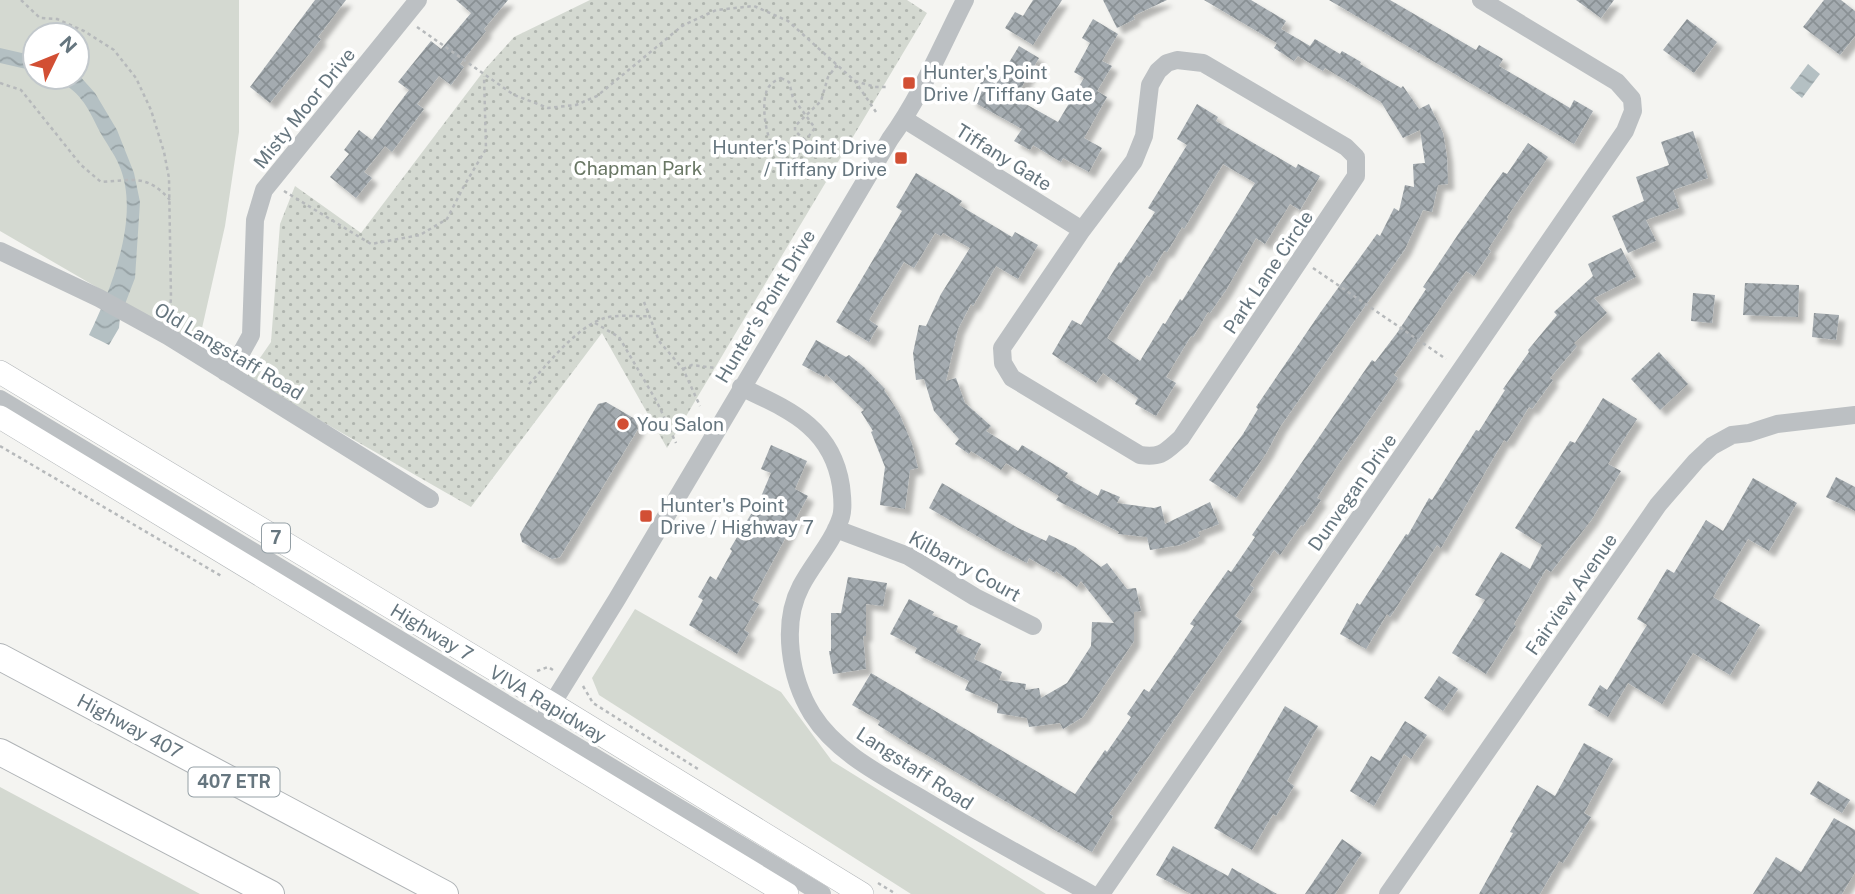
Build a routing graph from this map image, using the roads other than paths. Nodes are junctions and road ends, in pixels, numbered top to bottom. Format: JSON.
{"nodes":[{"id":1,"x":418,"y":0,"type":"edge"},
{"id":2,"x":965,"y":0,"type":"edge"},
{"id":3,"x":1481,"y":0,"type":"edge"},
{"id":4,"x":904,"y":119,"type":"junction"},
{"id":5,"x":1082,"y":230,"type":"junction"},
{"id":6,"x":0,"y":251,"type":"edge"},
{"id":7,"x":0,"y":372,"type":"edge"},
{"id":8,"x":225,"y":372,"type":"junction"},
{"id":9,"x":741,"y":387,"type":"junction"},
{"id":10,"x":0,"y":399,"type":"edge"},
{"id":11,"x":1855,"y":415,"type":"edge"},
{"id":12,"x":0,"y":417,"type":"edge"},
{"id":13,"x":430,"y":499,"type":"dead end"},
{"id":14,"x":836,"y":529,"type":"junction"},
{"id":15,"x":1033,"y":626,"type":"dead end"},
{"id":16,"x":0,"y":657,"type":"edge"},
{"id":17,"x":540,"y":722,"type":"junction"},
{"id":18,"x":1,"y":752,"type":"edge"},
{"id":19,"x":271,"y":894,"type":"edge"},
{"id":20,"x":445,"y":894,"type":"edge"},
{"id":21,"x":787,"y":894,"type":"edge"},
{"id":22,"x":822,"y":894,"type":"edge"},
{"id":23,"x":862,"y":894,"type":"edge"},
{"id":24,"x":1091,"y":894,"type":"edge"},
{"id":25,"x":1101,"y":894,"type":"edge"},
{"id":26,"x":1388,"y":894,"type":"edge"}],
"edges":[{"from":1,"to":8,"type":"street","name":"Misty Moor Drive"},
{"from":2,"to":4,"type":"street","name":"Hunter's Point Drive"},
{"from":3,"to":25,"type":"street","name":"Dunvegan Drive"},
{"from":4,"to":5,"type":"street","name":"Tiffany Gate"},
{"from":4,"to":9,"type":"street","name":"Hunter's Point Drive"},
{"from":5,"to":5,"type":"street","name":"Park Lane Circle"},
{"from":6,"to":8,"type":"street","name":"Old Langstaff Road"},
{"from":7,"to":17,"type":"main road","name":"Highway 7","number":"7"},
{"from":8,"to":13,"type":"street","name":"Old Langstaff Road"},
{"from":9,"to":14,"type":"street","name":"Langstaff Road"},
{"from":9,"to":17,"type":"street","name":"Hunter's Point Drive"},
{"from":10,"to":17,"type":"street","name":"VIVA Rapidway"},
{"from":11,"to":26,"type":"street","name":"Fairview Avenue"},
{"from":12,"to":17,"type":"main road","name":"Highway 7","number":"7"},
{"from":14,"to":15,"type":"street","name":"Kilbarry Court"},
{"from":14,"to":24,"type":"street","name":"Langstaff Road"},
{"from":16,"to":20,"type":"highway","name":"Highway 407","number":"407 ETR"},
{"from":17,"to":21,"type":"main road","name":"Highway 7","number":"7"},
{"from":17,"to":22,"type":"street","name":"VIVA Rapidway"},
{"from":17,"to":23,"type":"main road","name":"Highway 7","number":"7"},
{"from":18,"to":19,"type":"highway"}]}
